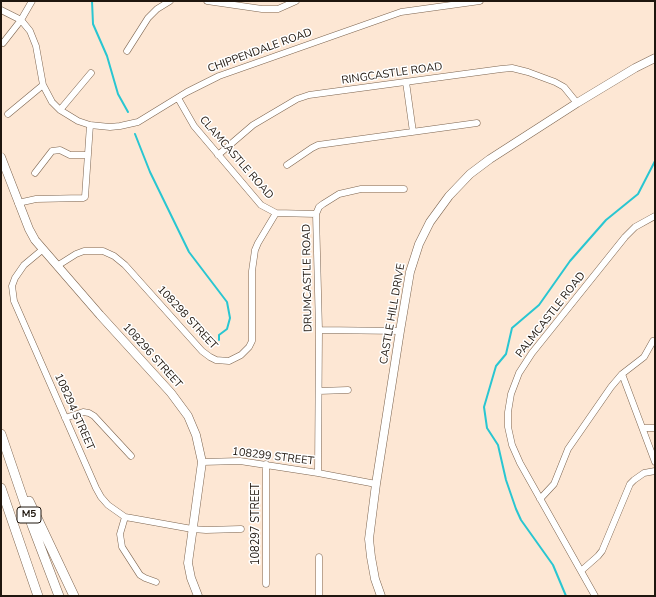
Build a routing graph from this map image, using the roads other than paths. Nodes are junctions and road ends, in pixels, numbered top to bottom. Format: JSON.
{"nodes":[{"id":1,"x":32,"y":1,"type":"edge"},
{"id":2,"x":169,"y":1,"type":"edge"},
{"id":3,"x":207,"y":1,"type":"edge"},
{"id":4,"x":296,"y":1,"type":"edge"},
{"id":5,"x":480,"y":1,"type":"edge"},
{"id":6,"x":1,"y":10,"type":"edge"},
{"id":7,"x":21,"y":20,"type":"junction"},
{"id":8,"x":3,"y":44,"type":"dead end"},
{"id":9,"x":127,"y":52,"type":"dead end"},
{"id":10,"x":655,"y":58,"type":"edge"},
{"id":11,"x":92,"y":73,"type":"dead end"},
{"id":12,"x":406,"y":82,"type":"junction"},
{"id":13,"x":43,"y":85,"type":"junction"},
{"id":14,"x":178,"y":98,"type":"junction"},
{"id":15,"x":577,"y":103,"type":"junction"},
{"id":16,"x":60,"y":110,"type":"junction"},
{"id":17,"x":8,"y":114,"type":"dead end"},
{"id":18,"x":477,"y":123,"type":"dead end"},
{"id":19,"x":90,"y":125,"type":"junction"},
{"id":20,"x":413,"y":132,"type":"junction"},
{"id":21,"x":88,"y":155,"type":"junction"},
{"id":22,"x":218,"y":155,"type":"junction"},
{"id":23,"x":1,"y":157,"type":"edge"},
{"id":24,"x":286,"y":165,"type":"dead end"},
{"id":25,"x":35,"y":173,"type":"dead end"},
{"id":26,"x":404,"y":189,"type":"dead end"},
{"id":27,"x":18,"y":203,"type":"junction"},
{"id":28,"x":276,"y":213,"type":"junction"},
{"id":29,"x":316,"y":214,"type":"junction"},
{"id":30,"x":655,"y":216,"type":"edge"},
{"id":31,"x":42,"y":250,"type":"junction"},
{"id":32,"x":57,"y":266,"type":"junction"},
{"id":33,"x":319,"y":330,"type":"junction"},
{"id":34,"x":400,"y":331,"type":"junction"},
{"id":35,"x":653,"y":341,"type":"dead end"},
{"id":36,"x":622,"y":374,"type":"junction"},
{"id":37,"x":319,"y":390,"type":"junction"},
{"id":38,"x":348,"y":390,"type":"dead end"},
{"id":39,"x":65,"y":418,"type":"junction"},
{"id":40,"x":643,"y":428,"type":"junction"},
{"id":41,"x":655,"y":428,"type":"edge"},
{"id":42,"x":1,"y":434,"type":"edge"},
{"id":43,"x":131,"y":456,"type":"dead end"},
{"id":44,"x":8,"y":457,"type":"junction"},
{"id":45,"x":202,"y":462,"type":"junction"},
{"id":46,"x":655,"y":462,"type":"edge"},
{"id":47,"x":266,"y":464,"type":"junction"},
{"id":48,"x":655,"y":471,"type":"edge"},
{"id":49,"x":318,"y":473,"type":"junction"},
{"id":50,"x":376,"y":484,"type":"junction"},
{"id":51,"x":1,"y":488,"type":"edge"},
{"id":52,"x":540,"y":499,"type":"junction"},
{"id":53,"x":125,"y":516,"type":"junction"},
{"id":54,"x":192,"y":529,"type":"junction"},
{"id":55,"x":241,"y":529,"type":"dead end"},
{"id":56,"x":319,"y":557,"type":"dead end"},
{"id":57,"x":581,"y":571,"type":"junction"},
{"id":58,"x":156,"y":582,"type":"dead end"},
{"id":59,"x":266,"y":584,"type":"dead end"},
{"id":60,"x":38,"y":596,"type":"edge"},
{"id":61,"x":59,"y":596,"type":"edge"},
{"id":62,"x":74,"y":596,"type":"edge"},
{"id":63,"x":198,"y":596,"type":"edge"},
{"id":64,"x":319,"y":596,"type":"edge"},
{"id":65,"x":381,"y":596,"type":"edge"},
{"id":66,"x":595,"y":596,"type":"edge"}],
"edges":[{"from":1,"to":7,"type":"street"},
{"from":2,"to":9,"type":"street"},
{"from":3,"to":4,"type":"street"},
{"from":5,"to":14,"type":"street","name":"CHIPPENDALE ROAD"},
{"from":6,"to":7,"type":"street","name":"CHIPPENDALE ROAD"},
{"from":7,"to":8,"type":"street"},
{"from":7,"to":13,"type":"street","name":"CHIPPENDALE ROAD"},
{"from":10,"to":15,"type":"street","name":"CASTLE HILL DRIVE"},
{"from":11,"to":16,"type":"street"},
{"from":12,"to":15,"type":"street","name":"RINGCASTLE ROAD"},
{"from":12,"to":20,"type":"street"},
{"from":12,"to":22,"type":"street","name":"RINGCASTLE ROAD"},
{"from":13,"to":16,"type":"street","name":"CHIPPENDALE ROAD"},
{"from":13,"to":17,"type":"street"},
{"from":14,"to":19,"type":"street","name":"CHIPPENDALE ROAD"},
{"from":14,"to":22,"type":"street","name":"CLAMCASTLE ROAD"},
{"from":15,"to":34,"type":"street","name":"CASTLE HILL DRIVE"},
{"from":16,"to":19,"type":"street","name":"CHIPPENDALE ROAD"},
{"from":18,"to":20,"type":"street"},
{"from":19,"to":21,"type":"street"},
{"from":20,"to":24,"type":"street"},
{"from":21,"to":25,"type":"street"},
{"from":21,"to":27,"type":"street"},
{"from":22,"to":28,"type":"street","name":"CLAMCASTLE ROAD"},
{"from":23,"to":27,"type":"street","name":"108296 STREET"},
{"from":26,"to":29,"type":"street","name":"DRUMCASTLE ROAD"},
{"from":27,"to":31,"type":"street","name":"108296 STREET"},
{"from":28,"to":29,"type":"street","name":"CLAMCASTLE ROAD"},
{"from":28,"to":32,"type":"street","name":"108298 STREET"},
{"from":29,"to":33,"type":"street","name":"DRUMCASTLE ROAD"},
{"from":30,"to":52,"type":"street","name":"PALMCASTLE ROAD"},
{"from":31,"to":32,"type":"street","name":"108296 STREET"},
{"from":31,"to":39,"type":"street","name":"108294 STREET"},
{"from":32,"to":45,"type":"street","name":"108296 STREET"},
{"from":33,"to":34,"type":"street"},
{"from":33,"to":37,"type":"street","name":"DRUMCASTLE ROAD"},
{"from":34,"to":50,"type":"street","name":"CASTLE HILL DRIVE"},
{"from":35,"to":36,"type":"street"},
{"from":36,"to":40,"type":"street"},
{"from":36,"to":52,"type":"street"},
{"from":37,"to":38,"type":"street"},
{"from":37,"to":49,"type":"street","name":"DRUMCASTLE ROAD"},
{"from":39,"to":43,"type":"street"},
{"from":39,"to":53,"type":"street","name":"108294 STREET"},
{"from":40,"to":41,"type":"street"},
{"from":40,"to":46,"type":"street"},
{"from":42,"to":44,"type":"main road","number":"M5"},
{"from":44,"to":61,"type":"main road","number":"M5"},
{"from":44,"to":62,"type":"main road"},
{"from":45,"to":47,"type":"street","name":"108299 STREET"},
{"from":45,"to":54,"type":"street","name":"108296 STREET"},
{"from":47,"to":49,"type":"street","name":"108299 STREET"},
{"from":47,"to":59,"type":"street","name":"108297 STREET"},
{"from":48,"to":57,"type":"street"},
{"from":49,"to":50,"type":"street"},
{"from":50,"to":65,"type":"street","name":"CASTLE HILL DRIVE"},
{"from":51,"to":60,"type":"main road","number":"M5"},
{"from":52,"to":57,"type":"street","name":"PALMCASTLE ROAD"},
{"from":53,"to":54,"type":"street","name":"108294 STREET"},
{"from":53,"to":58,"type":"street"},
{"from":54,"to":55,"type":"street","name":"108294 STREET"},
{"from":54,"to":63,"type":"street","name":"108296 STREET"},
{"from":56,"to":64,"type":"street"},
{"from":57,"to":66,"type":"street","name":"PALMCASTLE ROAD"}]}
